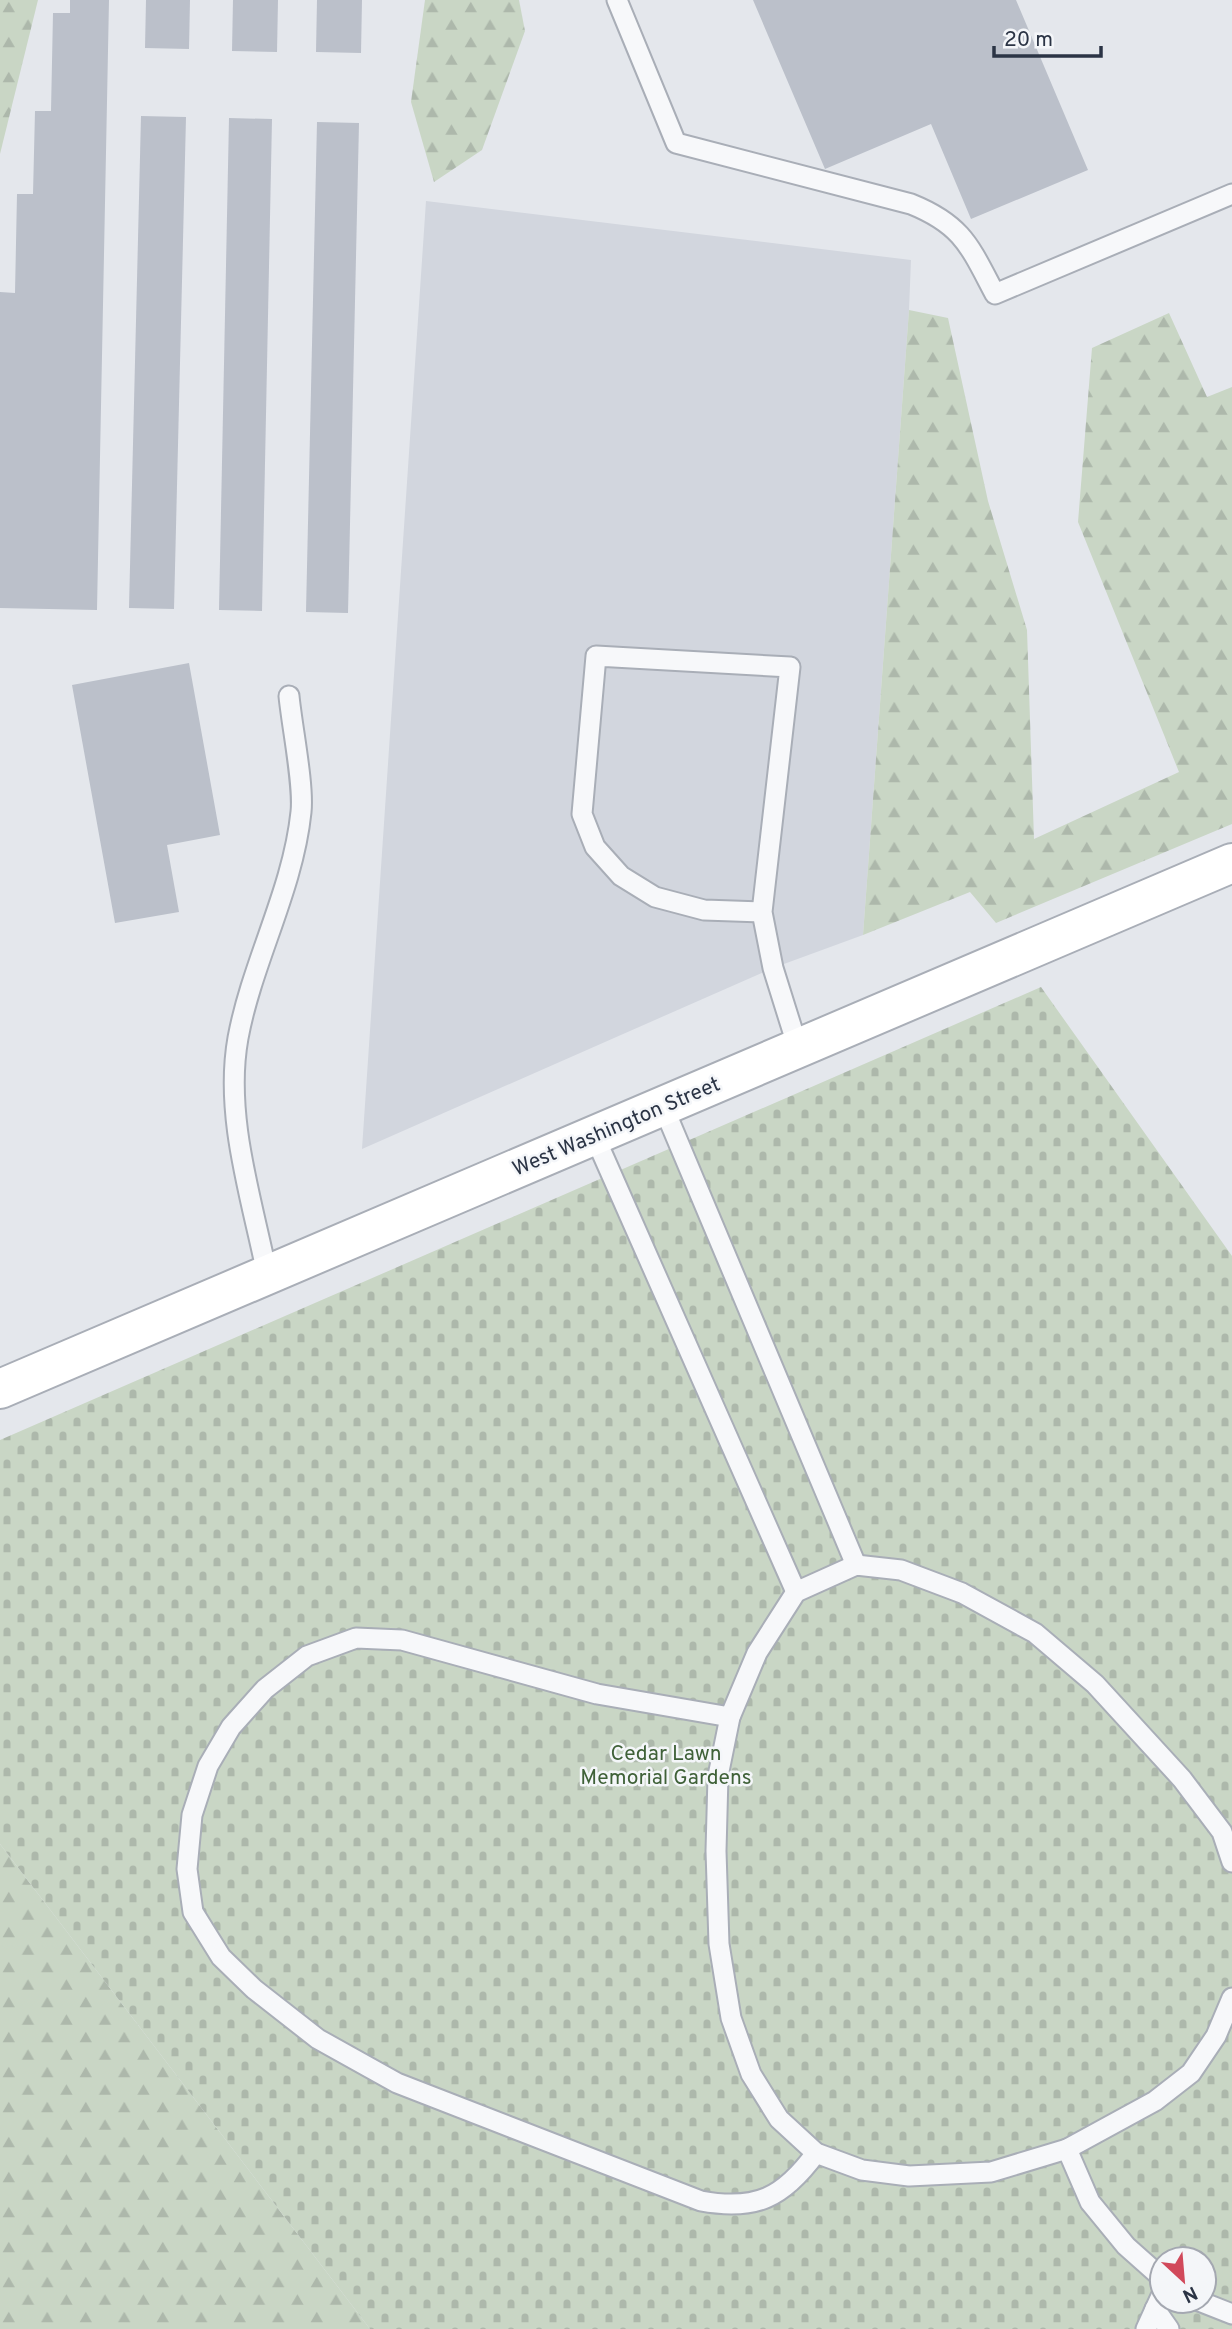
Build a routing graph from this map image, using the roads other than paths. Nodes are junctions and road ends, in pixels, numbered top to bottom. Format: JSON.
{"nodes":[{"id":1,"x":617,"y":0,"type":"edge"},
{"id":2,"x":1232,"y":194,"type":"edge"},
{"id":3,"x":289,"y":696,"type":"dead end"},
{"id":4,"x":1232,"y":863,"type":"edge"},
{"id":5,"x":762,"y":912,"type":"junction"},
{"id":6,"x":798,"y":1048,"type":"junction"},
{"id":7,"x":663,"y":1106,"type":"junction"},
{"id":8,"x":594,"y":1135,"type":"junction"},
{"id":9,"x":267,"y":1274,"type":"junction"},
{"id":10,"x":0,"y":1389,"type":"edge"},
{"id":11,"x":856,"y":1565,"type":"junction"},
{"id":12,"x":796,"y":1592,"type":"junction"},
{"id":13,"x":730,"y":1717,"type":"junction"},
{"id":14,"x":1227,"y":1830,"type":"edge"},
{"id":15,"x":1232,"y":1862,"type":"edge"},
{"id":16,"x":1232,"y":1998,"type":"edge"},
{"id":17,"x":1067,"y":2149,"type":"junction"},
{"id":18,"x":816,"y":2153,"type":"junction"},
{"id":19,"x":1148,"y":2266,"type":"edge"}],
"edges":[{"from":1,"to":2,"type":"lane"},
{"from":3,"to":9,"type":"lane"},
{"from":4,"to":6,"type":"main road","name":"West Washington Street"},
{"from":5,"to":5,"type":"lane"},
{"from":5,"to":6,"type":"lane"},
{"from":6,"to":7,"type":"main road","name":"West Washington Street"},
{"from":7,"to":8,"type":"main road","name":"West Washington Street"},
{"from":7,"to":11,"type":"lane"},
{"from":8,"to":9,"type":"main road","name":"West Washington Street"},
{"from":8,"to":12,"type":"lane"},
{"from":9,"to":10,"type":"main road","name":"West Washington Street"},
{"from":11,"to":12,"type":"lane"},
{"from":11,"to":14,"type":"lane"},
{"from":12,"to":13,"type":"lane"},
{"from":13,"to":18,"type":"lane"},
{"from":13,"to":18,"type":"lane"},
{"from":14,"to":15,"type":"lane"},
{"from":16,"to":17,"type":"lane"},
{"from":17,"to":18,"type":"lane"},
{"from":17,"to":19,"type":"lane"}]}
